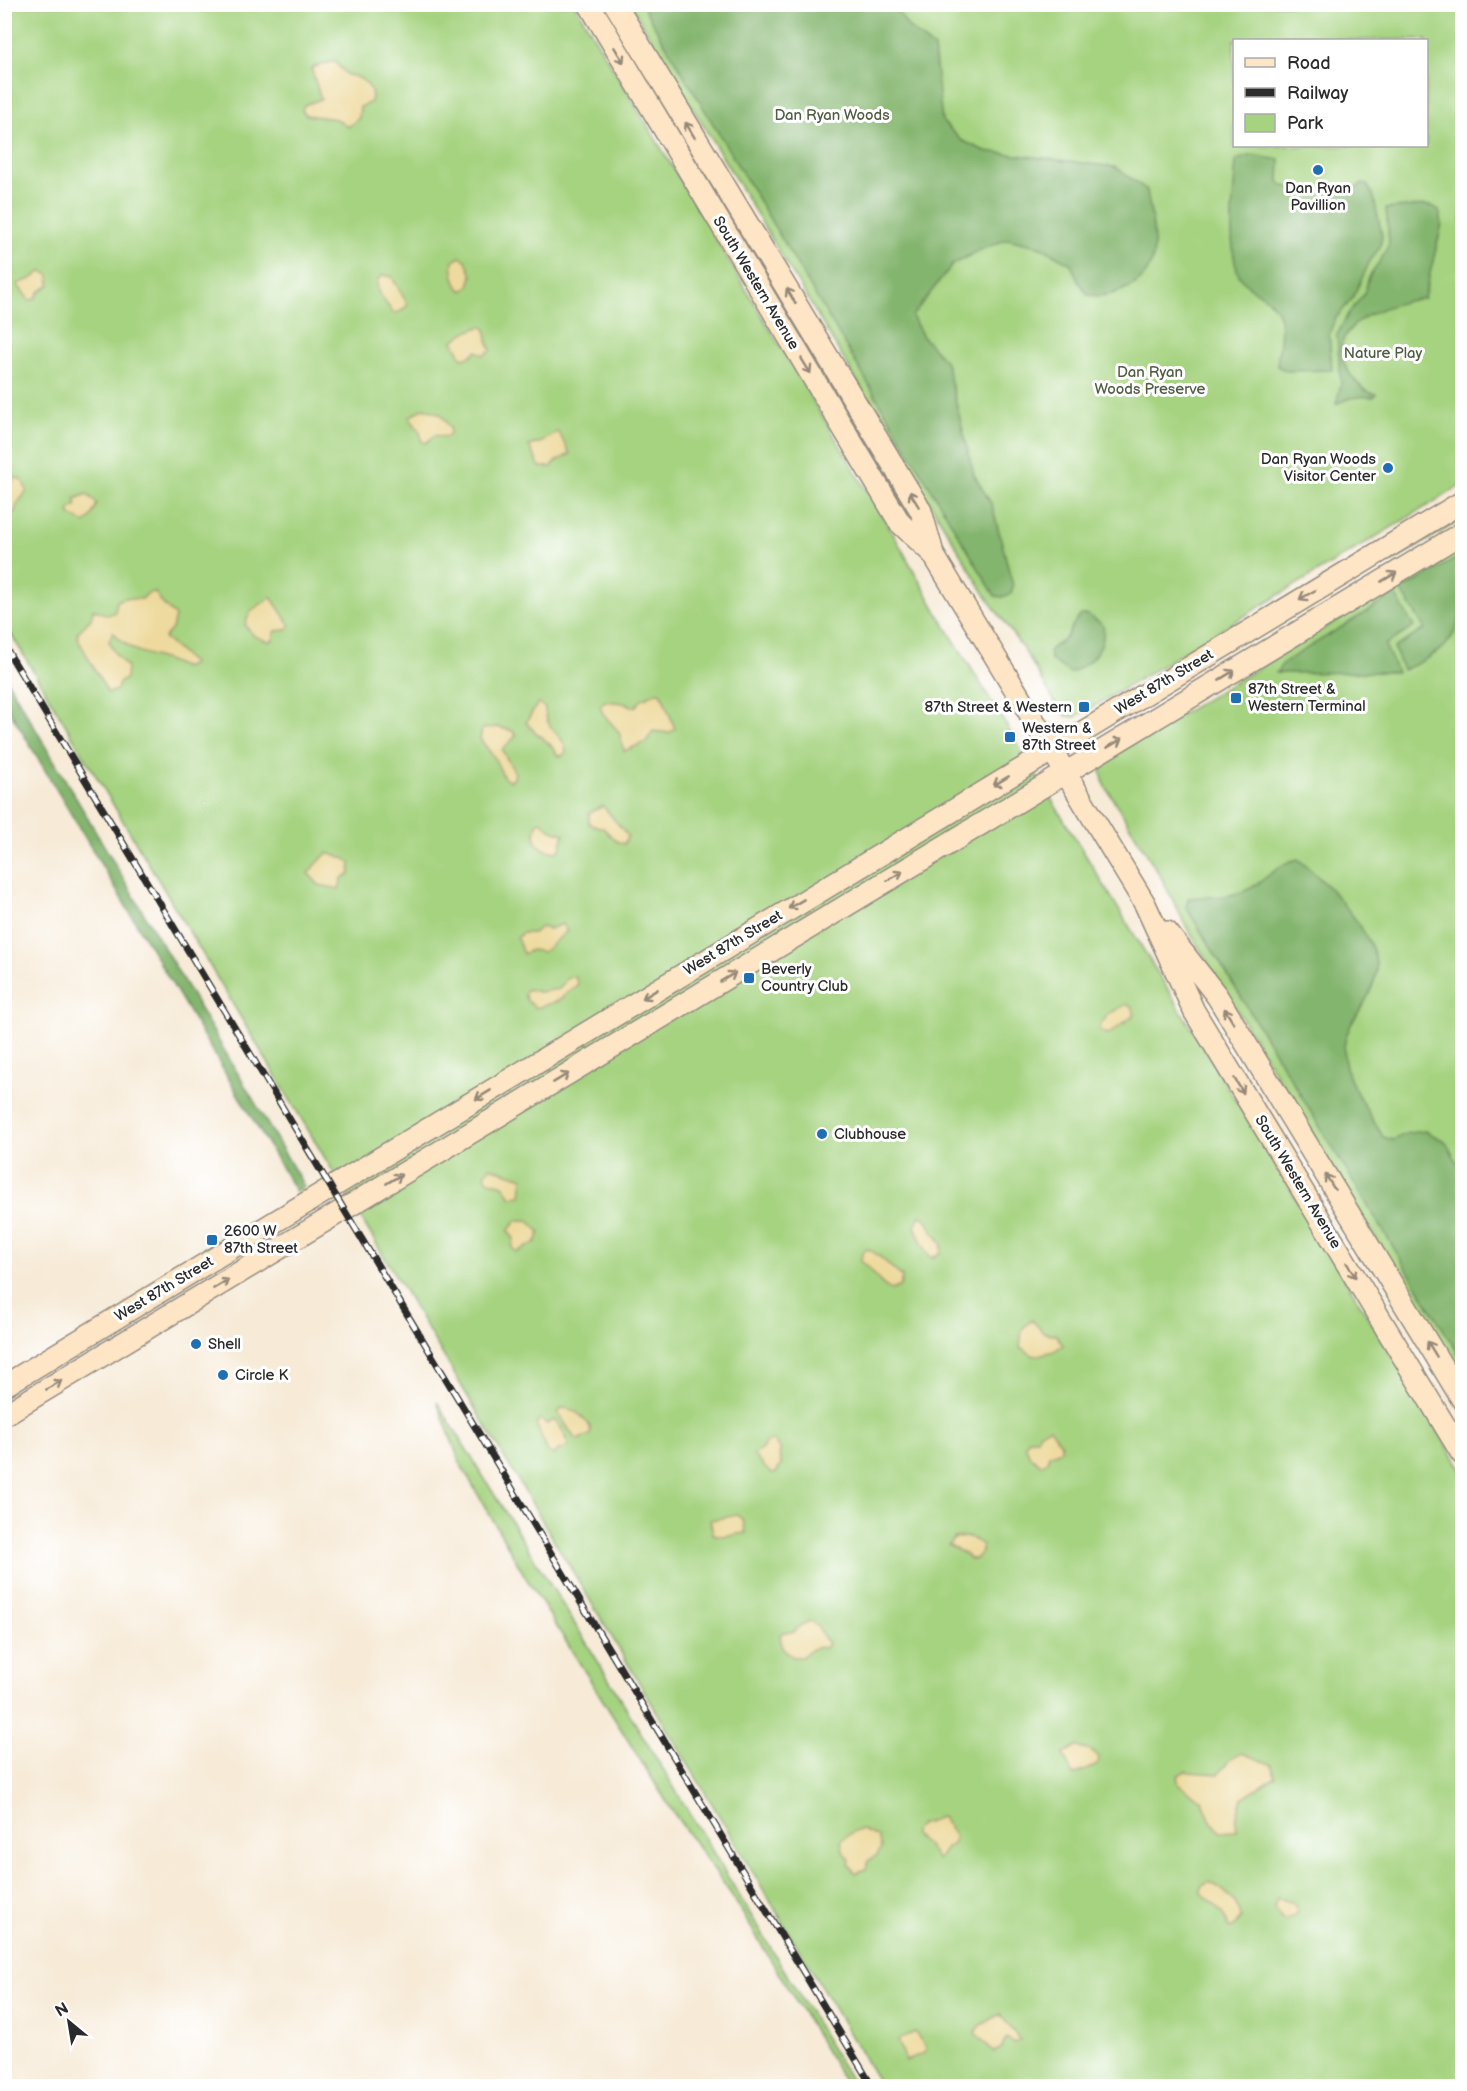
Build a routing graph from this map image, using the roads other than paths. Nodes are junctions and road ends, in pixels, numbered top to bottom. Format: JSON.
{"nodes":[{"id":1,"x":589,"y":4,"type":"edge"},
{"id":2,"x":615,"y":4,"type":"edge"},
{"id":3,"x":1462,"y":502,"type":"edge"},
{"id":4,"x":1462,"y":533,"type":"edge"},
{"id":5,"x":933,"y":554,"type":"junction"},
{"id":6,"x":1051,"y":750,"type":"junction"},
{"id":7,"x":1065,"y":773,"type":"junction"},
{"id":8,"x":1144,"y":904,"type":"junction"},
{"id":9,"x":111,"y":1321,"type":"junction"},
{"id":10,"x":123,"y":1343,"type":"junction"},
{"id":11,"x":4,"y":1386,"type":"edge"},
{"id":12,"x":1462,"y":1399,"type":"edge"},
{"id":13,"x":4,"y":1415,"type":"edge"},
{"id":14,"x":1462,"y":1454,"type":"edge"}],
"edges":[{"from":1,"to":5,"type":"main road","name":"South Western Avenue","one_way":true},
{"from":5,"to":2,"type":"main road","name":"South Western Avenue","one_way":true},
{"from":3,"to":6,"type":"main road","name":"West 87th Street","one_way":true},
{"from":7,"to":4,"type":"main road","name":"West 87th Street","one_way":true},
{"from":5,"to":6,"type":"main road","name":"South Western Avenue"},
{"from":6,"to":7,"type":"main road","name":"South Western Avenue"},
{"from":6,"to":9,"type":"main road","name":"West 87th Street","one_way":true},
{"from":7,"to":8,"type":"main road","name":"South Western Avenue"},
{"from":10,"to":7,"type":"main road","name":"West 87th Street","one_way":true},
{"from":12,"to":8,"type":"main road","name":"South Western Avenue","one_way":true},
{"from":8,"to":14,"type":"main road","name":"South Western Avenue","one_way":true},
{"from":9,"to":10,"type":"main road"},
{"from":9,"to":11,"type":"main road","name":"West 87th Street"},
{"from":13,"to":10,"type":"main road","name":"West 87th Street","one_way":true}]}
